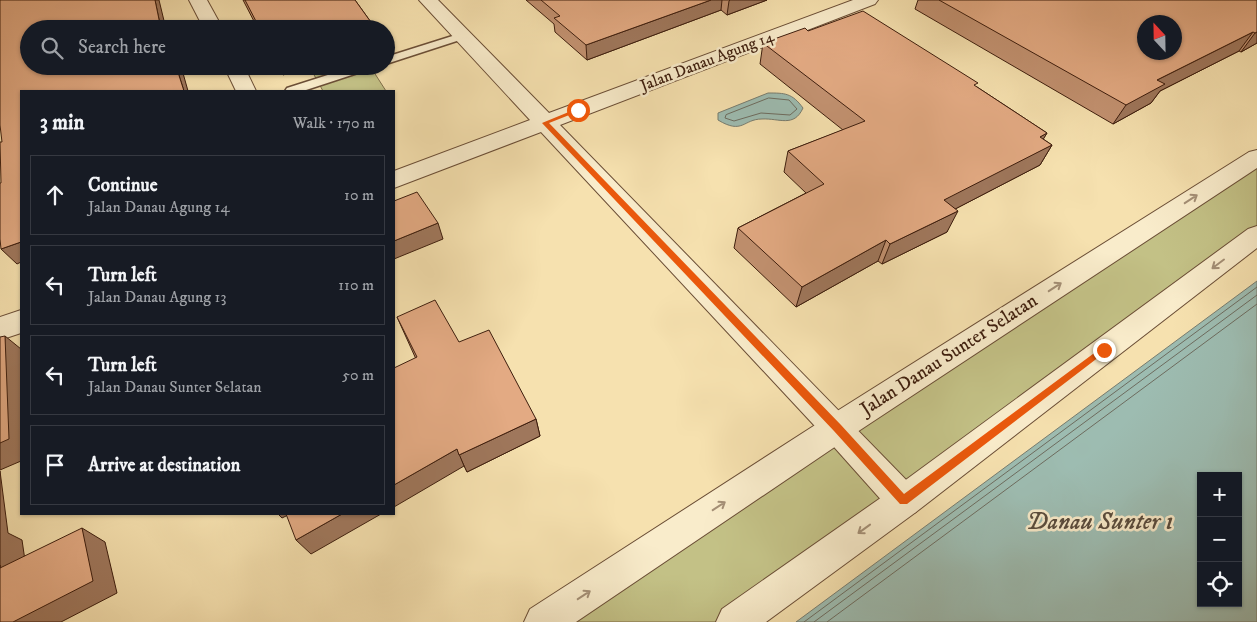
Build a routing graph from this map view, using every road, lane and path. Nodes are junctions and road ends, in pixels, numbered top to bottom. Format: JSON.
{"nodes":[{"id":1,"x":198,"y":0,"type":"edge"},
{"id":2,"x":428,"y":0,"type":"edge"},
{"id":3,"x":869,"y":0,"type":"edge"},
{"id":4,"x":209,"y":20,"type":"edge"},
{"id":5,"x":462,"y":36,"type":"junction"},
{"id":6,"x":395,"y":58,"type":"edge"},
{"id":7,"x":238,"y":75,"type":"edge"},
{"id":8,"x":341,"y":75,"type":"edge"},
{"id":9,"x":246,"y":90,"type":"edge"},
{"id":10,"x":294,"y":90,"type":"edge"},
{"id":11,"x":545,"y":123,"type":"junction"},
{"id":12,"x":1257,"y":157,"type":"edge"},
{"id":13,"x":395,"y":180,"type":"edge"},
{"id":14,"x":1257,"y":235,"type":"edge"},
{"id":15,"x":20,"y":321,"type":"edge"},
{"id":16,"x":0,"y":329,"type":"edge"},
{"id":17,"x":837,"y":428,"type":"junction"},
{"id":18,"x":904,"y":500,"type":"junction"},
{"id":19,"x":543,"y":622,"type":"edge"},
{"id":20,"x":735,"y":622,"type":"edge"}],
"edges":[{"from":1,"to":4,"type":"street"},
{"from":2,"to":5,"type":"street"},
{"from":3,"to":11,"type":"street","name":"Jalan Danau Agung 14"},
{"from":5,"to":6,"type":"lane"},
{"from":5,"to":11,"type":"street"},
{"from":7,"to":9,"type":"street"},
{"from":8,"to":10,"type":"lane"},
{"from":11,"to":13,"type":"street","name":"Jalan Danau Agung 14"},
{"from":11,"to":17,"type":"street"},
{"from":17,"to":12,"type":"street","name":"Jalan Danau Sunter Selatan","one_way":true},
{"from":14,"to":18,"type":"street","one_way":true},
{"from":15,"to":16,"type":"street"},
{"from":17,"to":18,"type":"street"},
{"from":19,"to":17,"type":"street","name":"Jalan Danau Sunter Selatan","one_way":true},
{"from":18,"to":20,"type":"street","one_way":true}]}
